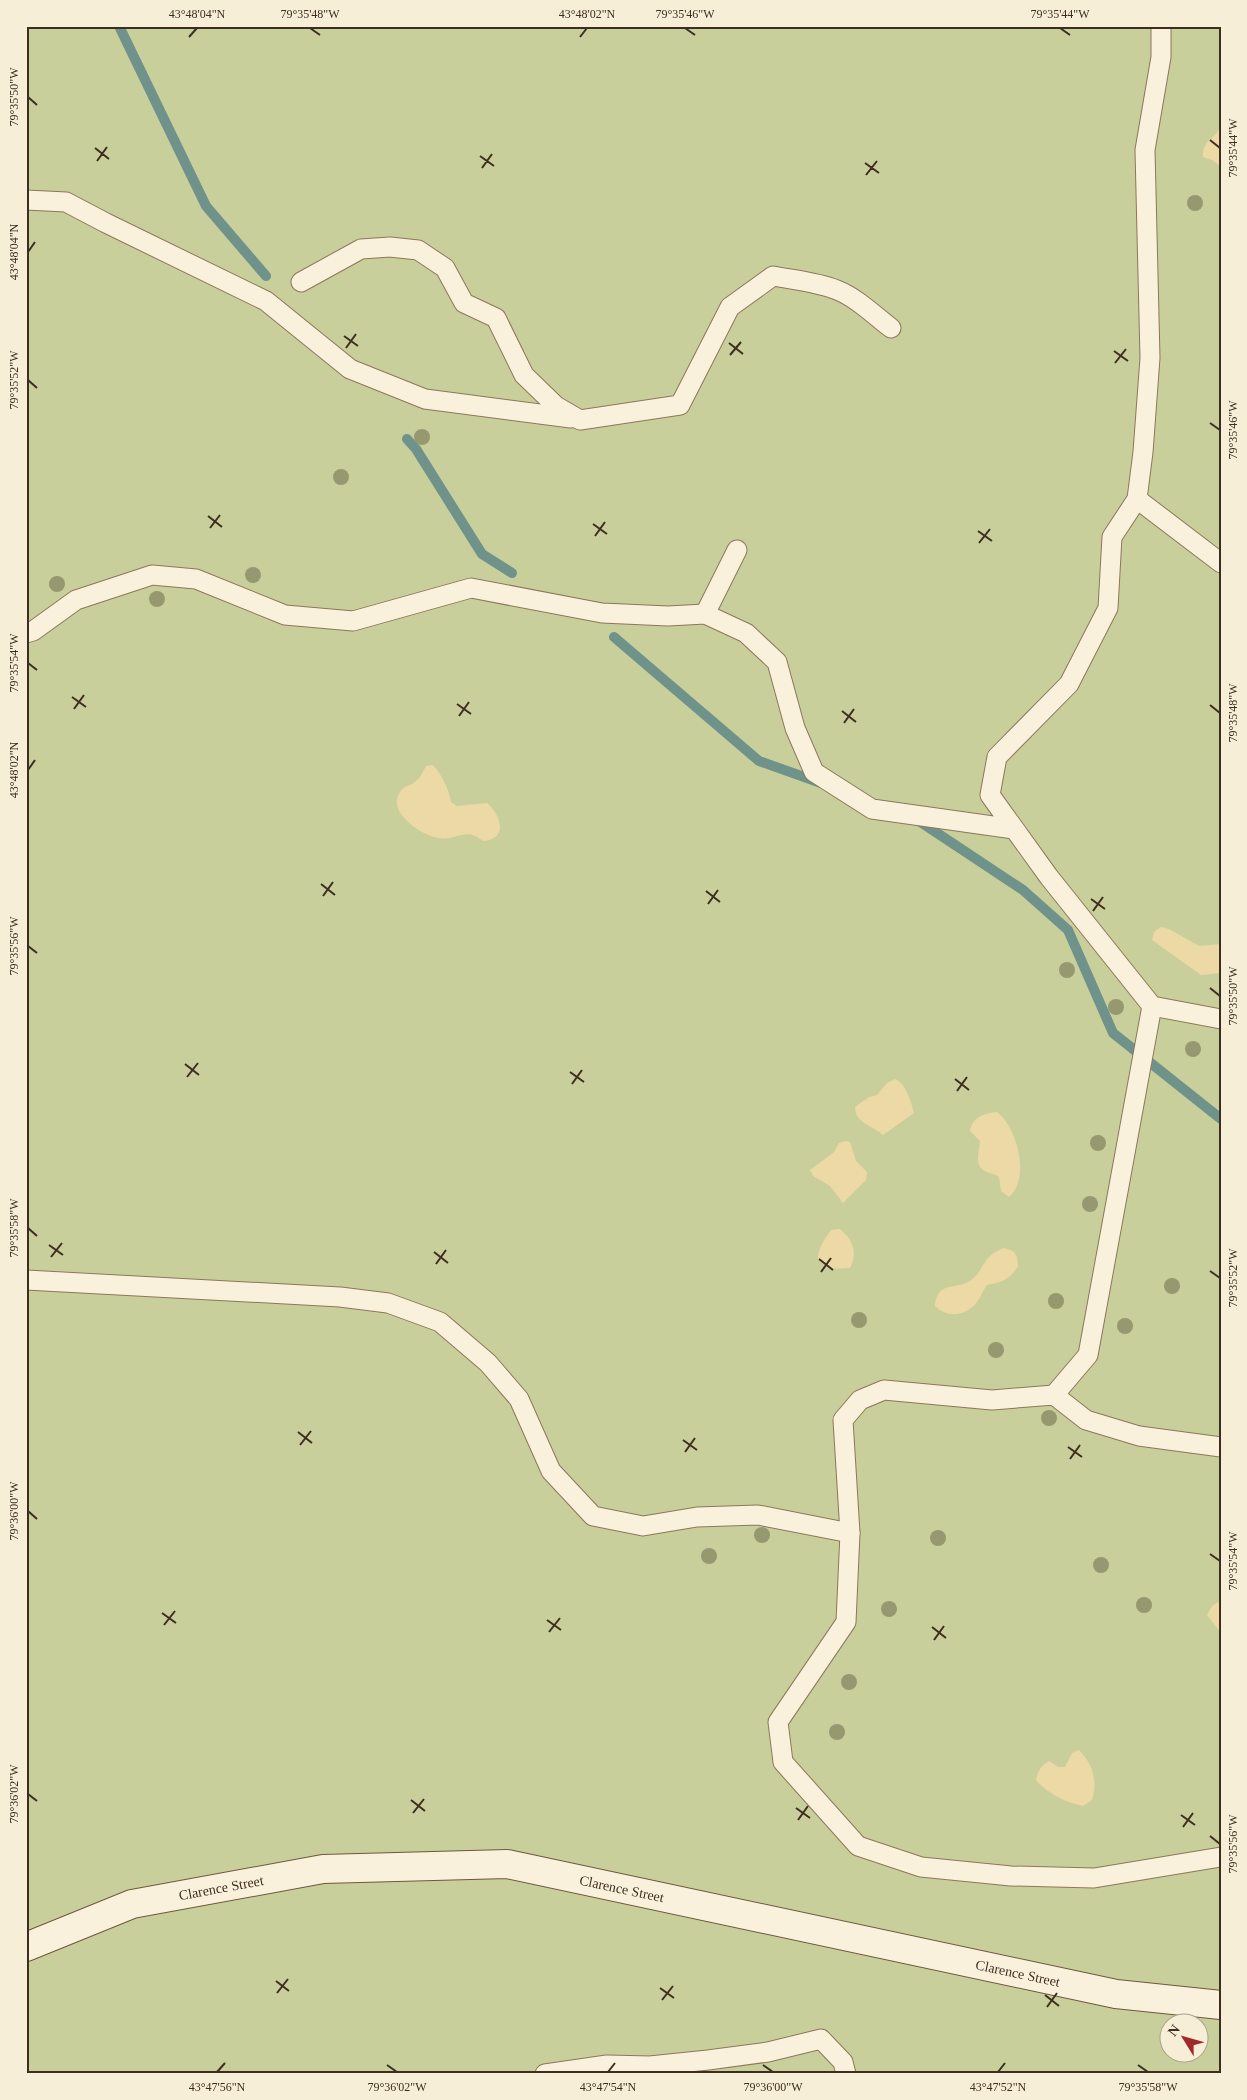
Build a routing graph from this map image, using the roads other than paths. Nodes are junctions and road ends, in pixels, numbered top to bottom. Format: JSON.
{"nodes":[{"id":1,"x":1161,"y":26,"type":"edge"},
{"id":2,"x":26,"y":200,"type":"edge"},
{"id":3,"x":301,"y":282,"type":"dead end"},
{"id":4,"x":891,"y":328,"type":"dead end"},
{"id":5,"x":580,"y":420,"type":"junction"},
{"id":6,"x":1137,"y":499,"type":"junction"},
{"id":7,"x":737,"y":550,"type":"dead end"},
{"id":8,"x":1221,"y":563,"type":"edge"},
{"id":9,"x":705,"y":614,"type":"junction"},
{"id":10,"x":26,"y":633,"type":"edge"},
{"id":11,"x":1014,"y":829,"type":"junction"},
{"id":12,"x":1152,"y":1006,"type":"junction"},
{"id":13,"x":1221,"y":1019,"type":"edge"},
{"id":14,"x":26,"y":1280,"type":"edge"},
{"id":15,"x":1054,"y":1395,"type":"junction"},
{"id":16,"x":1221,"y":1447,"type":"edge"},
{"id":17,"x":850,"y":1533,"type":"junction"},
{"id":18,"x":1221,"y":1857,"type":"edge"},
{"id":19,"x":26,"y":1946,"type":"edge"},
{"id":20,"x":1221,"y":2004,"type":"edge"},
{"id":21,"x":844,"y":2068,"type":"edge"},
{"id":22,"x":544,"y":2074,"type":"edge"}],
"edges":[{"from":1,"to":6,"type":"lane"},
{"from":2,"to":5,"type":"lane"},
{"from":3,"to":5,"type":"lane"},
{"from":4,"to":5,"type":"lane"},
{"from":6,"to":8,"type":"lane"},
{"from":6,"to":11,"type":"lane"},
{"from":7,"to":9,"type":"lane"},
{"from":9,"to":10,"type":"lane"},
{"from":9,"to":11,"type":"lane"},
{"from":11,"to":12,"type":"lane"},
{"from":12,"to":13,"type":"lane"},
{"from":12,"to":15,"type":"lane"},
{"from":14,"to":17,"type":"lane"},
{"from":15,"to":16,"type":"lane"},
{"from":15,"to":17,"type":"lane"},
{"from":17,"to":18,"type":"lane"},
{"from":19,"to":20,"type":"street","name":"Clarence Street"},
{"from":21,"to":22,"type":"lane"}]}
